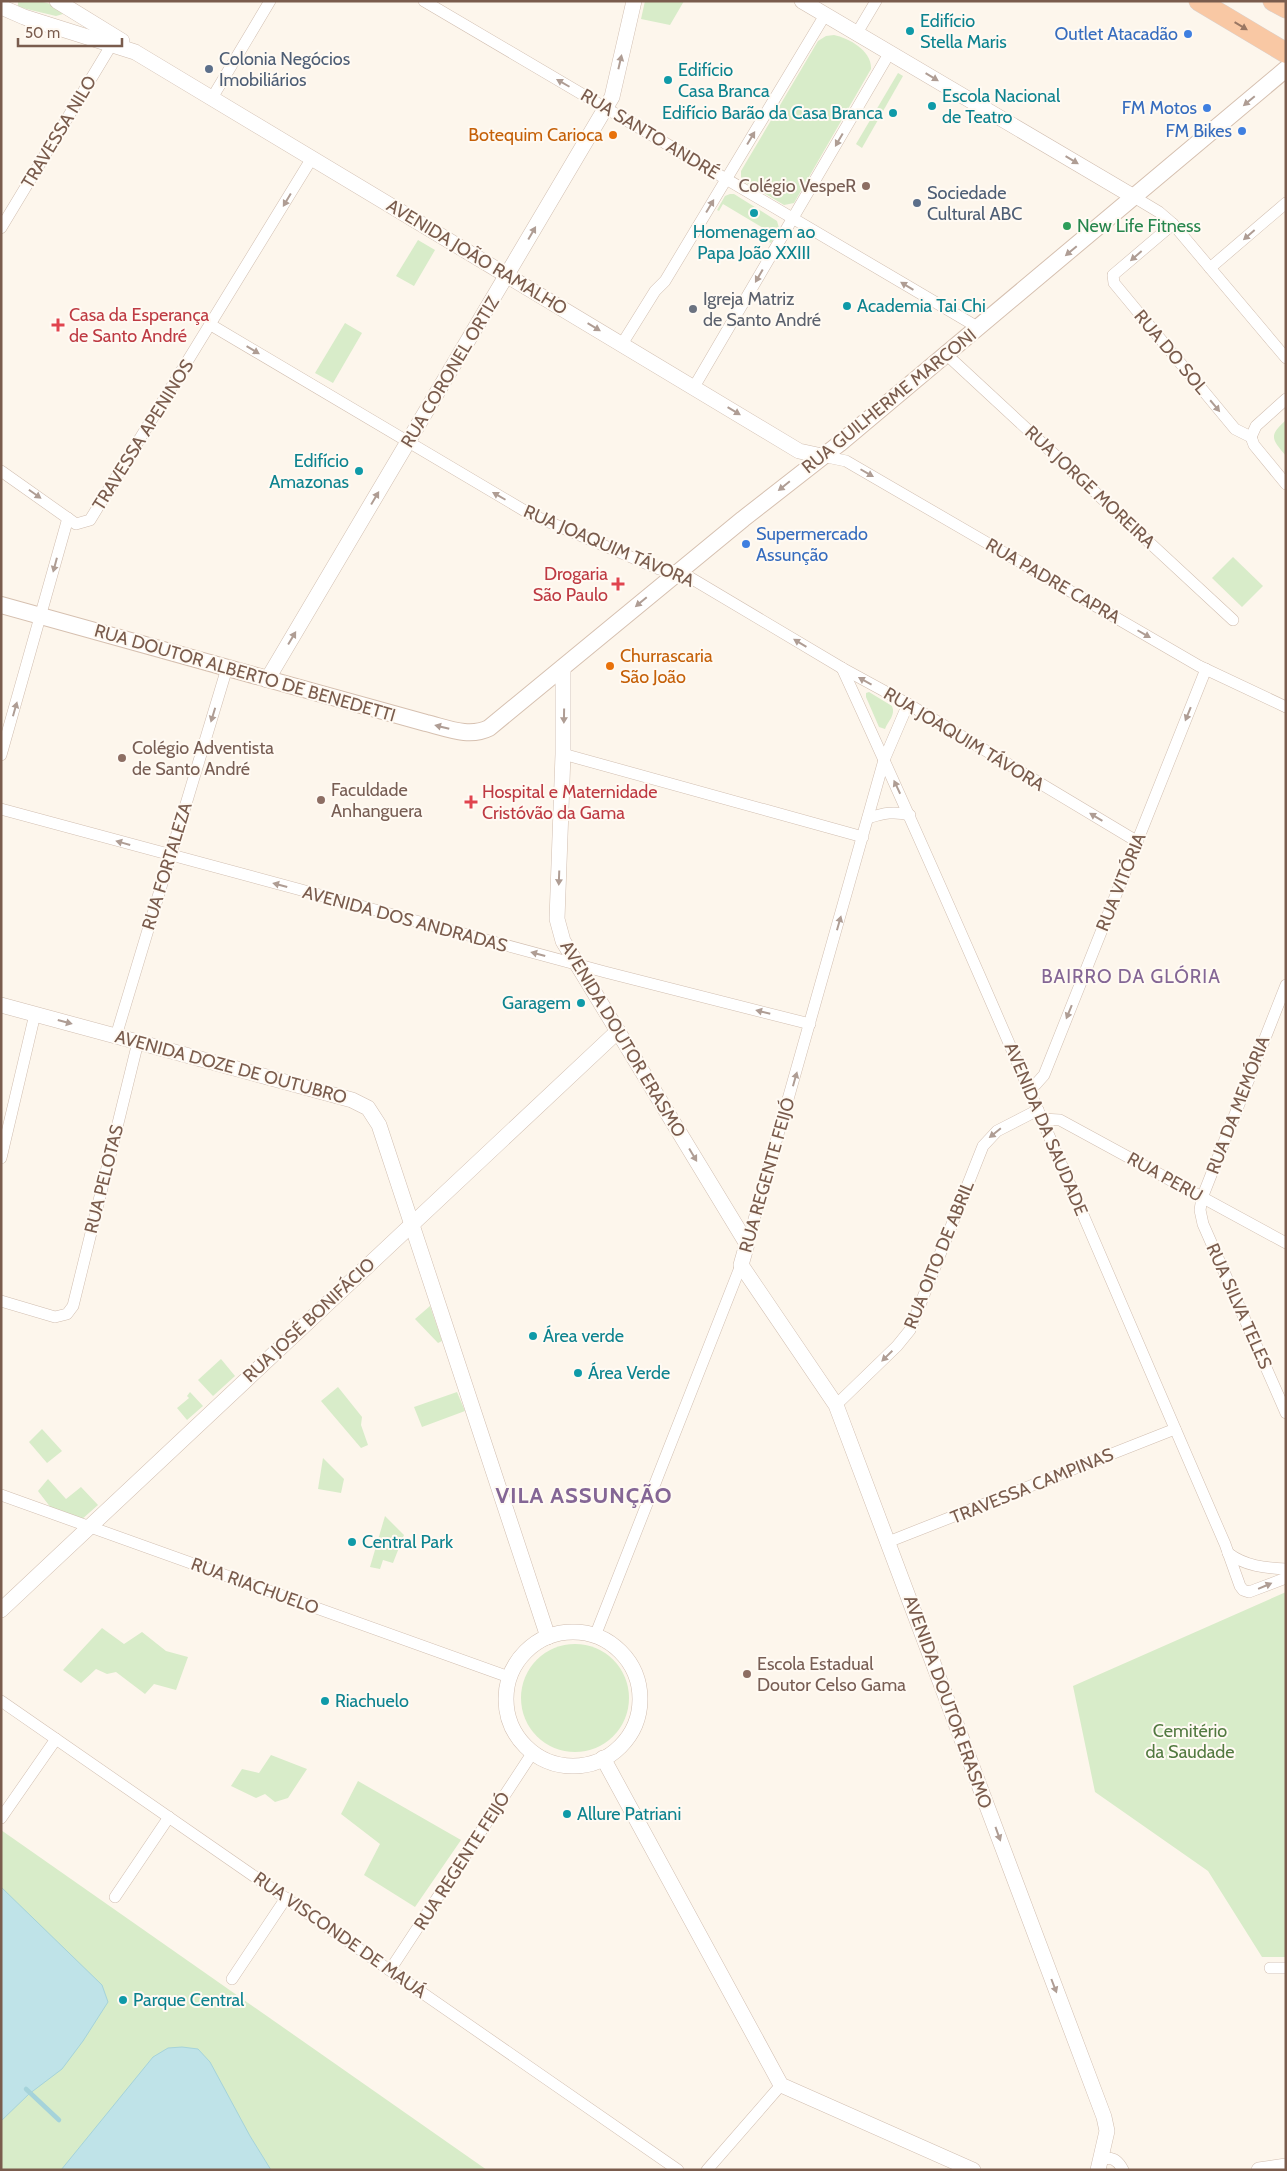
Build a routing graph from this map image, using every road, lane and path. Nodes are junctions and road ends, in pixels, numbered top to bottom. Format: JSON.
{"nodes":[{"id":1,"x":57,"y":1,"type":"edge"},
{"id":2,"x":270,"y":1,"type":"edge"},
{"id":3,"x":424,"y":1,"type":"edge"},
{"id":4,"x":634,"y":1,"type":"edge"},
{"id":5,"x":802,"y":1,"type":"edge"},
{"id":6,"x":876,"y":1,"type":"edge"},
{"id":7,"x":1199,"y":1,"type":"edge"},
{"id":8,"x":1273,"y":1,"type":"edge"},
{"id":9,"x":4,"y":5,"type":"edge"},
{"id":10,"x":1286,"y":8,"type":"edge"},
{"id":11,"x":825,"y":14,"type":"junction"},
{"id":12,"x":857,"y":33,"type":"junction"},
{"id":13,"x":114,"y":40,"type":"junction"},
{"id":14,"x":890,"y":52,"type":"junction"},
{"id":15,"x":1286,"y":54,"type":"edge"},
{"id":16,"x":1286,"y":69,"type":"edge"},
{"id":17,"x":212,"y":98,"type":"junction"},
{"id":18,"x":605,"y":108,"type":"junction"},
{"id":19,"x":312,"y":158,"type":"junction"},
{"id":20,"x":726,"y":180,"type":"junction"},
{"id":21,"x":1134,"y":197,"type":"junction"},
{"id":22,"x":1286,"y":203,"type":"edge"},
{"id":23,"x":793,"y":219,"type":"junction"},
{"id":24,"x":1173,"y":224,"type":"junction"},
{"id":25,"x":1,"y":228,"type":"edge"},
{"id":26,"x":1210,"y":268,"type":"junction"},
{"id":27,"x":507,"y":276,"type":"junction"},
{"id":28,"x":211,"y":325,"type":"junction"},
{"id":29,"x":979,"y":328,"type":"junction"},
{"id":30,"x":622,"y":344,"type":"junction"},
{"id":31,"x":947,"y":355,"type":"junction"},
{"id":32,"x":1286,"y":358,"type":"edge"},
{"id":33,"x":694,"y":387,"type":"junction"},
{"id":34,"x":1286,"y":399,"type":"edge"},
{"id":35,"x":1251,"y":436,"type":"junction"},
{"id":36,"x":408,"y":442,"type":"junction"},
{"id":37,"x":822,"y":456,"type":"junction"},
{"id":38,"x":1,"y":470,"type":"edge"},
{"id":39,"x":1286,"y":484,"type":"edge"},
{"id":40,"x":72,"y":521,"type":"junction"},
{"id":41,"x":679,"y":571,"type":"junction"},
{"id":42,"x":1,"y":605,"type":"edge"},
{"id":43,"x":41,"y":616,"type":"junction"},
{"id":44,"x":1233,"y":620,"type":"dead end"},
{"id":45,"x":563,"y":667,"type":"junction"},
{"id":46,"x":227,"y":668,"type":"junction"},
{"id":47,"x":842,"y":668,"type":"junction"},
{"id":48,"x":1206,"y":669,"type":"junction"},
{"id":49,"x":268,"y":680,"type":"junction"},
{"id":50,"x":908,"y":704,"type":"junction"},
{"id":51,"x":1286,"y":707,"type":"edge"},
{"id":52,"x":489,"y":728,"type":"joint"},
{"id":53,"x":563,"y":754,"type":"junction"},
{"id":54,"x":1,"y":756,"type":"edge"},
{"id":55,"x":884,"y":760,"type":"junction"},
{"id":56,"x":1,"y":809,"type":"edge"},
{"id":57,"x":910,"y":815,"type":"junction"},
{"id":58,"x":868,"y":818,"type":"junction"},
{"id":59,"x":863,"y":837,"type":"junction"},
{"id":60,"x":1138,"y":842,"type":"junction"},
{"id":61,"x":170,"y":856,"type":"junction"},
{"id":62,"x":577,"y":964,"type":"junction"},
{"id":63,"x":1286,"y":985,"type":"edge"},
{"id":64,"x":1,"y":1005,"type":"edge"},
{"id":65,"x":35,"y":1014,"type":"junction"},
{"id":66,"x":810,"y":1024,"type":"junction"},
{"id":67,"x":618,"y":1031,"type":"junction"},
{"id":68,"x":116,"y":1036,"type":"junction"},
{"id":69,"x":138,"y":1042,"type":"junction"},
{"id":70,"x":1029,"y":1089,"type":"junction"},
{"id":71,"x":1040,"y":1114,"type":"junction"},
{"id":72,"x":1,"y":1158,"type":"edge"},
{"id":73,"x":1202,"y":1198,"type":"junction"},
{"id":74,"x":412,"y":1224,"type":"junction"},
{"id":75,"x":1286,"y":1243,"type":"edge"},
{"id":76,"x":747,"y":1244,"type":"junction"},
{"id":77,"x":741,"y":1265,"type":"junction"},
{"id":78,"x":1,"y":1301,"type":"edge"},
{"id":79,"x":836,"y":1405,"type":"junction"},
{"id":80,"x":1286,"y":1413,"type":"edge"},
{"id":81,"x":1175,"y":1429,"type":"junction"},
{"id":82,"x":1,"y":1495,"type":"edge"},
{"id":83,"x":90,"y":1527,"type":"junction"},
{"id":84,"x":888,"y":1542,"type":"junction"},
{"id":85,"x":1228,"y":1553,"type":"junction"},
{"id":86,"x":1250,"y":1565,"type":"junction"},
{"id":87,"x":1286,"y":1569,"type":"edge"},
{"id":88,"x":1286,"y":1578,"type":"edge"},
{"id":89,"x":1237,"y":1580,"type":"junction"},
{"id":90,"x":1,"y":1610,"type":"edge"},
{"id":91,"x":596,"y":1636,"type":"junction"},
{"id":92,"x":548,"y":1637,"type":"junction"},
{"id":93,"x":510,"y":1677,"type":"junction"},
{"id":94,"x":1,"y":1700,"type":"edge"},
{"id":95,"x":56,"y":1739,"type":"junction"},
{"id":96,"x":533,"y":1752,"type":"junction"},
{"id":97,"x":603,"y":1758,"type":"junction"},
{"id":98,"x":169,"y":1817,"type":"junction"},
{"id":99,"x":1,"y":1818,"type":"edge"},
{"id":100,"x":115,"y":1897,"type":"dead end"},
{"id":101,"x":286,"y":1898,"type":"junction"},
{"id":102,"x":1270,"y":1968,"type":"dead end"},
{"id":103,"x":1286,"y":1968,"type":"edge"},
{"id":104,"x":390,"y":1970,"type":"junction"},
{"id":105,"x":232,"y":1979,"type":"dead end"},
{"id":106,"x":781,"y":2085,"type":"junction"},
{"id":107,"x":1100,"y":2165,"type":"edge"},
{"id":108,"x":1286,"y":2166,"type":"edge"},
{"id":109,"x":678,"y":2170,"type":"edge"},
{"id":110,"x":707,"y":2170,"type":"edge"},
{"id":111,"x":973,"y":2170,"type":"edge"},
{"id":112,"x":1123,"y":2170,"type":"edge"},
{"id":113,"x":1259,"y":2170,"type":"edge"}],
"edges":[{"from":1,"to":13,"type":"street","name":"AVENIDA JOÃO RAMALHO"},
{"from":2,"to":17,"type":"street"},
{"from":18,"to":3,"type":"street","name":"RUA SANTO ANDRÉ","one_way":true},
{"from":18,"to":4,"type":"street","name":"RUA CORONEL ORTIZ","one_way":true},
{"from":5,"to":11,"type":"street"},
{"from":6,"to":12,"type":"street"},
{"from":7,"to":15,"type":"highway","one_way":true},
{"from":8,"to":10,"type":"highway"},
{"from":9,"to":13,"type":"street","name":"AVENIDA JOÃO RAMALHO"},
{"from":11,"to":12,"type":"street"},
{"from":20,"to":11,"type":"street","one_way":true},
{"from":12,"to":14,"type":"street"},
{"from":13,"to":17,"type":"street","name":"AVENIDA JOÃO RAMALHO"},
{"from":13,"to":25,"type":"street","name":"TRAVESSA NILO"},
{"from":14,"to":21,"type":"street","one_way":true},
{"from":14,"to":23,"type":"street","one_way":true},
{"from":16,"to":21,"type":"main road","name":"RUA GUILHERME MARCONI","one_way":true},
{"from":17,"to":19,"type":"street","name":"AVENIDA JOÃO RAMALHO"},
{"from":18,"to":20,"type":"street","name":"RUA SANTO ANDRÉ"},
{"from":27,"to":18,"type":"street","name":"RUA CORONEL ORTIZ","one_way":true},
{"from":19,"to":27,"type":"street","name":"AVENIDA JOÃO RAMALHO"},
{"from":19,"to":28,"type":"street","name":"TRAVESSA APENINOS","one_way":true},
{"from":20,"to":23,"type":"street","name":"RUA SANTO ANDRÉ"},
{"from":30,"to":20,"type":"street","one_way":true},
{"from":21,"to":24,"type":"street"},
{"from":21,"to":29,"type":"main road","name":"RUA GUILHERME MARCONI","one_way":true},
{"from":22,"to":26,"type":"street","one_way":true},
{"from":29,"to":23,"type":"street","name":"RUA SANTO ANDRÉ","one_way":true},
{"from":23,"to":33,"type":"street","one_way":true},
{"from":24,"to":26,"type":"street"},
{"from":24,"to":35,"type":"street","name":"RUA DO SOL","one_way":true},
{"from":26,"to":32,"type":"street"},
{"from":27,"to":30,"type":"street","name":"AVENIDA JOÃO RAMALHO","one_way":true},
{"from":27,"to":36,"type":"street","name":"RUA CORONEL ORTIZ"},
{"from":28,"to":36,"type":"street","name":"RUA JOAQUIM TÁVORA","one_way":true},
{"from":28,"to":40,"type":"street","name":"TRAVESSA APENINOS"},
{"from":29,"to":31,"type":"main road","name":"RUA GUILHERME MARCONI"},
{"from":30,"to":33,"type":"street","name":"AVENIDA JOÃO RAMALHO"},
{"from":31,"to":37,"type":"main road","name":"RUA GUILHERME MARCONI"},
{"from":31,"to":44,"type":"street","name":"RUA JORGE MOREIRA"},
{"from":33,"to":37,"type":"street","name":"AVENIDA JOÃO RAMALHO","one_way":true},
{"from":34,"to":35,"type":"street"},
{"from":35,"to":39,"type":"street","name":"RUA DO SOL"},
{"from":41,"to":36,"type":"street","name":"RUA JOAQUIM TÁVORA","one_way":true},
{"from":49,"to":36,"type":"street","name":"RUA CORONEL ORTIZ","one_way":true},
{"from":37,"to":41,"type":"main road","name":"RUA GUILHERME MARCONI","one_way":true},
{"from":37,"to":48,"type":"street","name":"RUA PADRE CAPRA","one_way":true},
{"from":38,"to":40,"type":"street","one_way":true},
{"from":40,"to":43,"type":"street","one_way":true},
{"from":41,"to":45,"type":"main road","name":"RUA GUILHERME MARCONI","one_way":true},
{"from":47,"to":41,"type":"street","name":"RUA JOAQUIM TÁVORA","one_way":true},
{"from":42,"to":43,"type":"main road","name":"RUA DOUTOR ALBERTO DE BENEDETTI"},
{"from":43,"to":46,"type":"main road","name":"RUA DOUTOR ALBERTO DE BENEDETTI"},
{"from":54,"to":43,"type":"street","one_way":true},
{"from":45,"to":52,"type":"main road","name":"RUA GUILHERME MARCONI"},
{"from":45,"to":53,"type":"street","name":"AVENIDA DOUTOR ERASMO","one_way":true},
{"from":46,"to":49,"type":"main road","name":"RUA DOUTOR ALBERTO DE BENEDETTI"},
{"from":46,"to":61,"type":"street","name":"RUA FORTALEZA","one_way":true},
{"from":50,"to":47,"type":"street","name":"RUA JOAQUIM TÁVORA","one_way":true},
{"from":47,"to":55,"type":"street","name":"AVENIDA DA SAUDADE"},
{"from":48,"to":51,"type":"street","name":"RUA PADRE CAPRA"},
{"from":48,"to":60,"type":"street","name":"RUA VITÓRIA","one_way":true},
{"from":52,"to":49,"type":"main road","name":"RUA DOUTOR ALBERTO DE BENEDETTI","one_way":true},
{"from":50,"to":55,"type":"street","name":"RUA REGENTE FEIJÓ"},
{"from":60,"to":50,"type":"street","name":"RUA JOAQUIM TÁVORA","one_way":true},
{"from":53,"to":59,"type":"street"},
{"from":53,"to":62,"type":"street","name":"AVENIDA DOUTOR ERASMO","one_way":true},
{"from":57,"to":55,"type":"street","name":"AVENIDA DA SAUDADE","one_way":true},
{"from":55,"to":58,"type":"street","name":"RUA REGENTE FEIJÓ"},
{"from":61,"to":56,"type":"street","name":"AVENIDA DOS ANDRADAS","one_way":true},
{"from":57,"to":58,"type":"street"},
{"from":57,"to":70,"type":"street","name":"AVENIDA DA SAUDADE"},
{"from":58,"to":59,"type":"street","name":"RUA REGENTE FEIJÓ"},
{"from":66,"to":59,"type":"street","name":"RUA REGENTE FEIJÓ","one_way":true},
{"from":60,"to":70,"type":"street","name":"RUA VITÓRIA","one_way":true},
{"from":62,"to":61,"type":"street","name":"AVENIDA DOS ANDRADAS","one_way":true},
{"from":61,"to":68,"type":"street","name":"RUA FORTALEZA"},
{"from":66,"to":62,"type":"street","name":"AVENIDA DOS ANDRADAS","one_way":true},
{"from":62,"to":67,"type":"street","name":"AVENIDA DOUTOR ERASMO"},
{"from":63,"to":73,"type":"street","name":"RUA DA MEMÓRIA"},
{"from":64,"to":65,"type":"street","name":"AVENIDA DOZE DE OUTUBRO"},
{"from":65,"to":68,"type":"street","name":"AVENIDA DOZE DE OUTUBRO","one_way":true},
{"from":65,"to":72,"type":"street"},
{"from":76,"to":66,"type":"street","name":"RUA REGENTE FEIJÓ","one_way":true},
{"from":67,"to":74,"type":"street","name":"RUA JOSÉ BONIFÁCIO"},
{"from":67,"to":76,"type":"street","name":"AVENIDA DOUTOR ERASMO","one_way":true},
{"from":68,"to":69,"type":"street","name":"AVENIDA DOZE DE OUTUBRO"},
{"from":69,"to":74,"type":"street","name":"AVENIDA DOZE DE OUTUBRO"},
{"from":69,"to":78,"type":"street","name":"RUA PELOTAS"},
{"from":70,"to":71,"type":"street","name":"AVENIDA DA SAUDADE"},
{"from":71,"to":73,"type":"street","name":"RUA PERU"},
{"from":71,"to":79,"type":"street","name":"RUA OITO DE ABRIL","one_way":true},
{"from":71,"to":81,"type":"street","name":"AVENIDA DA SAUDADE"},
{"from":73,"to":75,"type":"street","name":"RUA PERU"},
{"from":73,"to":80,"type":"street","name":"RUA SILVA TELES"},
{"from":74,"to":83,"type":"street","name":"RUA JOSÉ BONIFÁCIO"},
{"from":74,"to":92,"type":"street","name":"AVENIDA DOZE DE OUTUBRO"},
{"from":76,"to":77,"type":"street","name":"RUA REGENTE FEIJÓ"},
{"from":77,"to":79,"type":"street","name":"AVENIDA DOUTOR ERASMO"},
{"from":77,"to":91,"type":"street","name":"RUA REGENTE FEIJÓ"},
{"from":79,"to":84,"type":"street","name":"AVENIDA DOUTOR ERASMO"},
{"from":81,"to":84,"type":"street","name":"TRAVESSA CAMPINAS"},
{"from":81,"to":85,"type":"street","name":"AVENIDA DA SAUDADE"},
{"from":82,"to":83,"type":"street","name":"RUA RIACHUELO"},
{"from":83,"to":90,"type":"street","name":"RUA JOSÉ BONIFÁCIO"},
{"from":83,"to":93,"type":"street","name":"RUA RIACHUELO"},
{"from":84,"to":107,"type":"street","name":"AVENIDA DOUTOR ERASMO","one_way":true},
{"from":85,"to":86,"type":"street"},
{"from":85,"to":89,"type":"street","name":"AVENIDA DA SAUDADE"},
{"from":86,"to":87,"type":"street"},
{"from":86,"to":89,"type":"street"},
{"from":89,"to":88,"type":"street","name":"AVENIDA DA SAUDADE","one_way":true},
{"from":91,"to":92,"type":"street"},
{"from":91,"to":97,"type":"street"},
{"from":92,"to":93,"type":"street"},
{"from":93,"to":96,"type":"street"},
{"from":94,"to":95,"type":"street","name":"RUA VISCONDE DE MAUÁ"},
{"from":95,"to":98,"type":"street","name":"RUA VISCONDE DE MAUÁ"},
{"from":95,"to":99,"type":"street"},
{"from":96,"to":97,"type":"street"},
{"from":96,"to":104,"type":"street","name":"RUA REGENTE FEIJÓ"},
{"from":97,"to":106,"type":"street"},
{"from":98,"to":100,"type":"street"},
{"from":98,"to":101,"type":"street","name":"RUA VISCONDE DE MAUÁ"},
{"from":101,"to":104,"type":"street","name":"RUA VISCONDE DE MAUÁ"},
{"from":101,"to":105,"type":"street"},
{"from":102,"to":103,"type":"street"},
{"from":104,"to":109,"type":"street","name":"RUA VISCONDE DE MAUÁ"},
{"from":106,"to":110,"type":"street"},
{"from":106,"to":111,"type":"street"},
{"from":107,"to":112,"type":"street","name":"AVENIDA DOUTOR ERASMO"},
{"from":108,"to":113,"type":"street"}]}
